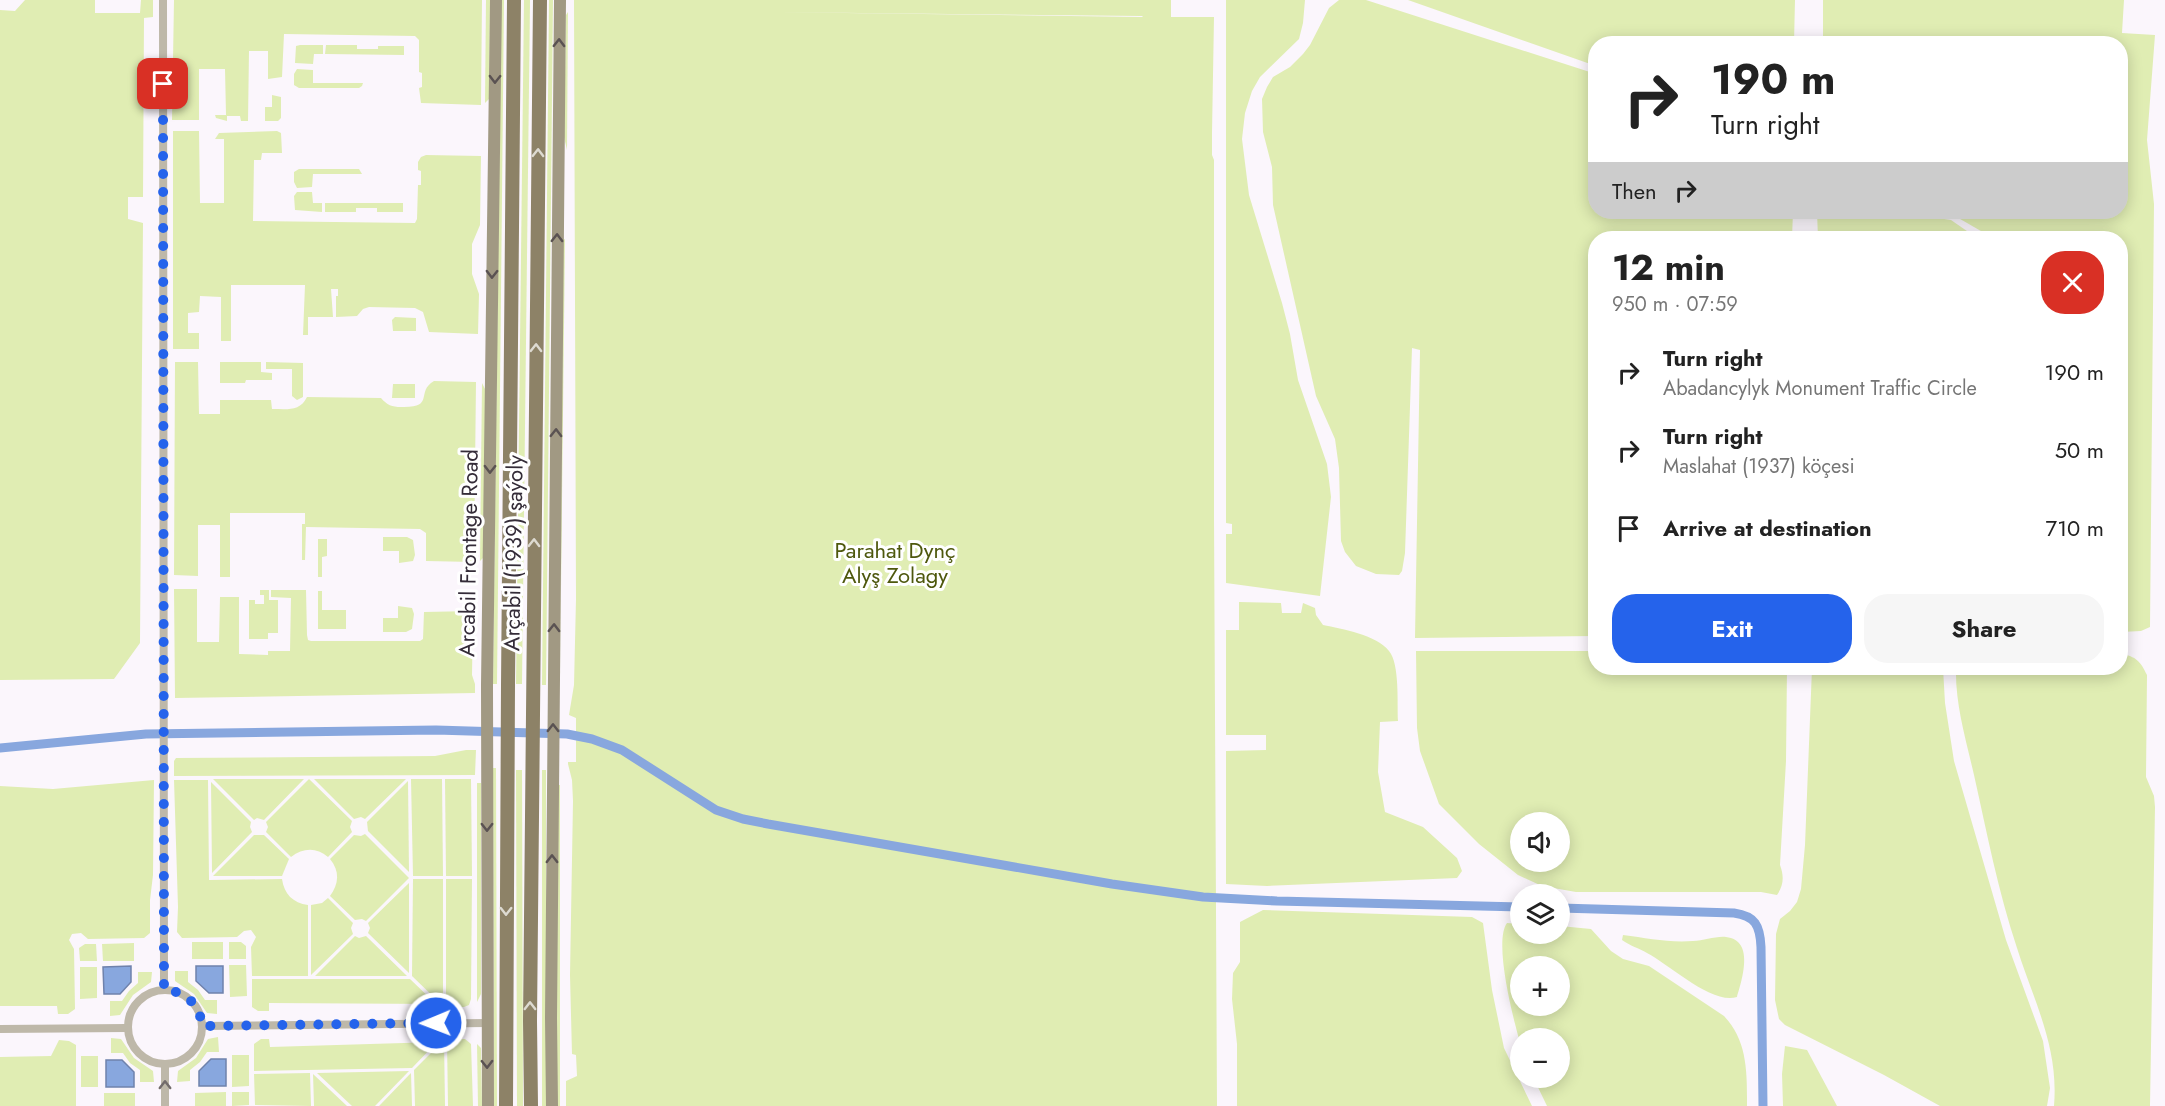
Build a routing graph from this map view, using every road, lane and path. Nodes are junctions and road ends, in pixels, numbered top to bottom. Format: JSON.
{"nodes":[{"id":1,"x":163,"y":0,"type":"edge"},
{"id":2,"x":496,"y":0,"type":"edge"},
{"id":3,"x":514,"y":0,"type":"edge"},
{"id":4,"x":540,"y":0,"type":"edge"},
{"id":5,"x":560,"y":0,"type":"edge"},
{"id":6,"x":164,"y":990,"type":"junction"},
{"id":7,"x":487,"y":1023,"type":"junction"},
{"id":8,"x":202,"y":1026,"type":"junction"},
{"id":9,"x":128,"y":1028,"type":"junction"},
{"id":10,"x":0,"y":1029,"type":"edge"},
{"id":11,"x":165,"y":1065,"type":"junction"},
{"id":12,"x":165,"y":1106,"type":"edge"},
{"id":13,"x":488,"y":1106,"type":"edge"},
{"id":14,"x":507,"y":1106,"type":"edge"},
{"id":15,"x":531,"y":1106,"type":"edge"},
{"id":16,"x":552,"y":1106,"type":"edge"}],
"edges":[{"from":1,"to":6,"type":"street"},
{"from":2,"to":7,"type":"street","name":"Arcabil Frontage Road","one_way":true},
{"from":3,"to":14,"type":"main road","name":"Arçabil (1939) şaýoly","one_way":true},
{"from":15,"to":4,"type":"main road","name":"Arçabil (1939) şaýoly","one_way":true},
{"from":16,"to":5,"type":"street","one_way":true},
{"from":6,"to":8,"type":"street"},
{"from":6,"to":9,"type":"street"},
{"from":7,"to":8,"type":"street"},
{"from":7,"to":13,"type":"street","name":"Arcabil Frontage Road","one_way":true},
{"from":8,"to":11,"type":"street"},
{"from":9,"to":10,"type":"street"},
{"from":9,"to":11,"type":"street"},
{"from":12,"to":11,"type":"street","one_way":true}]}
